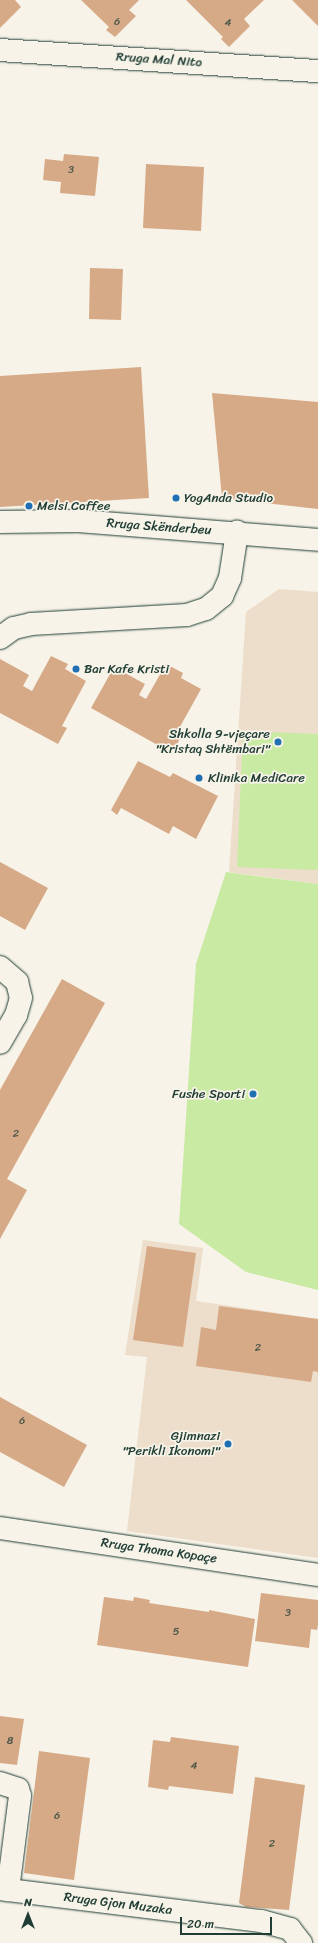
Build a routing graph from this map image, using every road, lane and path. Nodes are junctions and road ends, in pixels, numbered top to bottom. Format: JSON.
{"nodes":[{"id":1,"x":0,"y":50,"type":"edge"},
{"id":2,"x":318,"y":70,"type":"edge"},
{"id":3,"x":0,"y":522,"type":"edge"},
{"id":4,"x":238,"y":532,"type":"junction"},
{"id":5,"x":318,"y":540,"type":"edge"},
{"id":6,"x":0,"y":638,"type":"edge"},
{"id":7,"x":0,"y":967,"type":"edge"},
{"id":8,"x":0,"y":1043,"type":"edge"},
{"id":9,"x":0,"y":1528,"type":"edge"},
{"id":10,"x":318,"y":1574,"type":"edge"},
{"id":11,"x":0,"y":1783,"type":"edge"},
{"id":12,"x":4,"y":1890,"type":"edge"},
{"id":13,"x":301,"y":1943,"type":"edge"}],
"edges":[{"from":1,"to":2,"type":"street","name":"Rruga Mal Nito"},
{"from":3,"to":4,"type":"street","name":"Rruga Skënderbeu"},
{"from":4,"to":5,"type":"street","name":"Rruga Skënderbeu"},
{"from":4,"to":6,"type":"street"},
{"from":7,"to":8,"type":"street"},
{"from":9,"to":10,"type":"street","name":"Rruga Thoma Kopaçe"},
{"from":11,"to":12,"type":"street"},
{"from":12,"to":13,"type":"street","name":"Rruga Gjon Muzaka"}]}
